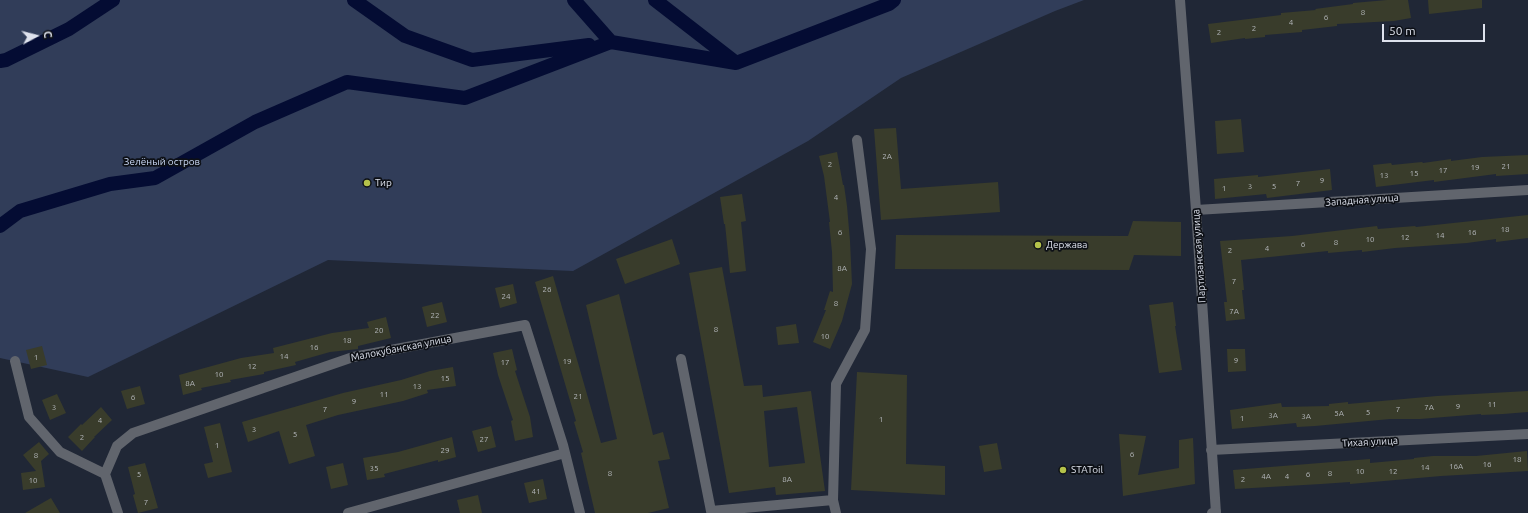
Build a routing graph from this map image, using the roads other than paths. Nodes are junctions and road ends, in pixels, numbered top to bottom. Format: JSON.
{"nodes":[{"id":1,"x":1180,"y":0,"type":"edge"},
{"id":2,"x":857,"y":140,"type":"dead end"},
{"id":3,"x":1528,"y":190,"type":"edge"},
{"id":4,"x":1196,"y":210,"type":"junction"},
{"id":5,"x":681,"y":359,"type":"dead end"},
{"id":6,"x":15,"y":361,"type":"dead end"},
{"id":7,"x":1528,"y":434,"type":"edge"},
{"id":8,"x":1211,"y":450,"type":"junction"},
{"id":9,"x":565,"y":453,"type":"junction"},
{"id":10,"x":105,"y":474,"type":"junction"},
{"id":11,"x":833,"y":500,"type":"junction"},
{"id":12,"x":118,"y":513,"type":"edge"},
{"id":13,"x":348,"y":513,"type":"edge"},
{"id":14,"x":580,"y":513,"type":"edge"},
{"id":15,"x":836,"y":513,"type":"edge"},
{"id":16,"x":1212,"y":513,"type":"edge"},
{"id":17,"x":1216,"y":513,"type":"edge"}],
"edges":[{"from":1,"to":4,"type":"street","name":"Партизанская улица"},
{"from":2,"to":11,"type":"street"},
{"from":3,"to":4,"type":"street","name":"Западная улица"},
{"from":4,"to":8,"type":"street","name":"Партизанская улица"},
{"from":5,"to":11,"type":"street"},
{"from":6,"to":10,"type":"street"},
{"from":7,"to":8,"type":"street","name":"Тихая улица"},
{"from":8,"to":17,"type":"street","name":"Партизанская улица"},
{"from":9,"to":10,"type":"street","name":"Малокубанская улица"},
{"from":9,"to":13,"type":"street"},
{"from":9,"to":14,"type":"street","name":"Малокубанская улица"},
{"from":10,"to":12,"type":"street"},
{"from":11,"to":15,"type":"street"},
{"from":16,"to":17,"type":"street"}]}
